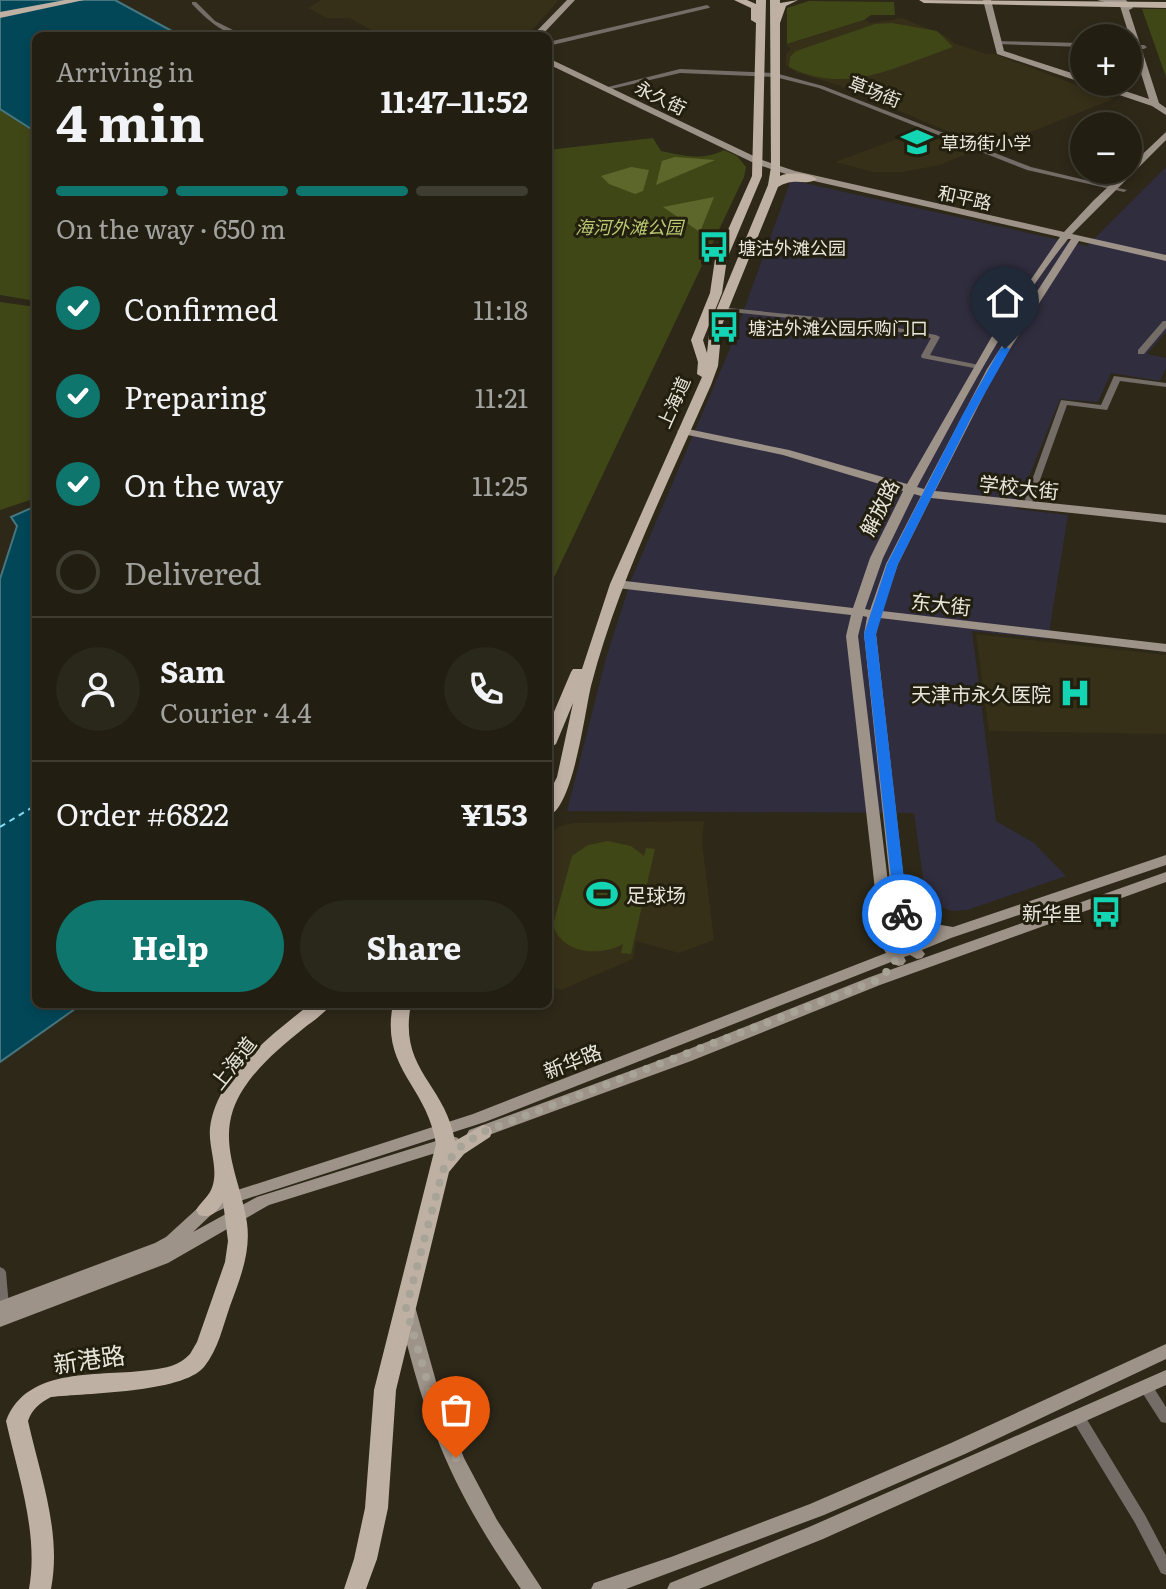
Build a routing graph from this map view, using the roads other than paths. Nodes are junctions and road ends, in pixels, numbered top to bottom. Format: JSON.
{"nodes":[{"id":1,"x":64,"y":0,"type":"edge"},
{"id":2,"x":79,"y":0,"type":"edge"},
{"id":3,"x":571,"y":0,"type":"edge"},
{"id":4,"x":739,"y":0,"type":"edge"},
{"id":5,"x":793,"y":0,"type":"edge"},
{"id":6,"x":924,"y":0,"type":"edge"},
{"id":7,"x":1087,"y":0,"type":"edge"},
{"id":8,"x":988,"y":1,"type":"edge"},
{"id":9,"x":768,"y":2,"type":"edge"},
{"id":10,"x":1100,"y":2,"type":"edge"},
{"id":11,"x":194,"y":3,"type":"dead end"},
{"id":12,"x":1127,"y":3,"type":"edge"},
{"id":13,"x":1151,"y":3,"type":"edge"},
{"id":14,"x":1166,"y":3,"type":"edge"},
{"id":15,"x":707,"y":7,"type":"dead end"},
{"id":16,"x":0,"y":13,"type":"edge"},
{"id":17,"x":1132,"y":24,"type":"edge"},
{"id":18,"x":760,"y":29,"type":"junction"},
{"id":19,"x":774,"y":29,"type":"junction"},
{"id":20,"x":234,"y":32,"type":"edge"},
{"id":21,"x":540,"y":32,"type":"edge"},
{"id":22,"x":997,"y":42,"type":"junction"},
{"id":23,"x":552,"y":43,"type":"edge"},
{"id":24,"x":1070,"y":45,"type":"edge"},
{"id":25,"x":1142,"y":57,"type":"edge"},
{"id":26,"x":1142,"y":59,"type":"edge"},
{"id":27,"x":552,"y":63,"type":"edge"},
{"id":28,"x":760,"y":73,"type":"junction"},
{"id":29,"x":775,"y":75,"type":"junction"},
{"id":30,"x":1070,"y":75,"type":"edge"},
{"id":31,"x":607,"y":88,"type":"junction"},
{"id":32,"x":1129,"y":96,"type":"edge"},
{"id":33,"x":1166,"y":97,"type":"edge"},
{"id":34,"x":1163,"y":108,"type":"edge"},
{"id":35,"x":1166,"y":135,"type":"edge"},
{"id":36,"x":1166,"y":149,"type":"edge"},
{"id":37,"x":759,"y":162,"type":"junction"},
{"id":38,"x":776,"y":167,"type":"junction"},
{"id":39,"x":812,"y":179,"type":"junction"},
{"id":40,"x":773,"y":185,"type":"junction"},
{"id":41,"x":1119,"y":189,"type":"junction"},
{"id":42,"x":1071,"y":235,"type":"junction"},
{"id":43,"x":1166,"y":258,"type":"edge"},
{"id":44,"x":722,"y":309,"type":"junction"},
{"id":45,"x":1166,"y":323,"type":"edge"},
{"id":46,"x":1141,"y":352,"type":"dead end"},
{"id":47,"x":979,"y":367,"type":"junction"},
{"id":48,"x":1166,"y":385,"type":"edge"},
{"id":49,"x":683,"y":431,"type":"junction"},
{"id":50,"x":909,"y":490,"type":"junction"},
{"id":51,"x":927,"y":494,"type":"junction"},
{"id":52,"x":1027,"y":505,"type":"junction"},
{"id":53,"x":1166,"y":519,"type":"edge"},
{"id":54,"x":617,"y":584,"type":"junction"},
{"id":55,"x":856,"y":613,"type":"junction"},
{"id":56,"x":874,"y":615,"type":"junction"},
{"id":57,"x":1166,"y":648,"type":"edge"},
{"id":58,"x":552,"y":735,"type":"edge"},
{"id":59,"x":552,"y":803,"type":"edge"},
{"id":60,"x":1166,"y":857,"type":"edge"},
{"id":61,"x":1164,"y":879,"type":"edge"},
{"id":62,"x":899,"y":900,"type":"junction"},
{"id":63,"x":886,"y":923,"type":"junction"},
{"id":64,"x":971,"y":926,"type":"junction"},
{"id":65,"x":906,"y":956,"type":"junction"},
{"id":66,"x":860,"y":968,"type":"junction"},
{"id":67,"x":317,"y":1008,"type":"edge"},
{"id":68,"x":401,"y":1008,"type":"edge"},
{"id":69,"x":434,"y":1104,"type":"junction"},
{"id":70,"x":481,"y":1125,"type":"junction"},
{"id":71,"x":446,"y":1136,"type":"junction"},
{"id":72,"x":223,"y":1174,"type":"junction"},
{"id":73,"x":439,"y":1179,"type":"junction"},
{"id":74,"x":237,"y":1207,"type":"junction"},
{"id":75,"x":206,"y":1210,"type":"junction"},
{"id":76,"x":0,"y":1272,"type":"edge"},
{"id":77,"x":406,"y":1308,"type":"junction"},
{"id":78,"x":1,"y":1312,"type":"edge"},
{"id":79,"x":1166,"y":1351,"type":"edge"},
{"id":80,"x":1166,"y":1377,"type":"edge"},
{"id":81,"x":1145,"y":1386,"type":"junction"},
{"id":82,"x":1078,"y":1417,"type":"junction"},
{"id":83,"x":1166,"y":1418,"type":"edge"},
{"id":84,"x":1166,"y":1569,"type":"edge"},
{"id":85,"x":40,"y":1589,"type":"edge"},
{"id":86,"x":355,"y":1589,"type":"edge"},
{"id":87,"x":532,"y":1589,"type":"edge"},
{"id":88,"x":601,"y":1589,"type":"edge"},
{"id":89,"x":677,"y":1589,"type":"edge"}],
"edges":[{"from":1,"to":16,"type":"main road"},
{"from":2,"to":16,"type":"main road"},
{"from":3,"to":21,"type":"street"},
{"from":4,"to":18,"type":"main road"},
{"from":5,"to":19,"type":"main road"},
{"from":6,"to":8,"type":"main road"},
{"from":7,"to":10,"type":"main road"},
{"from":8,"to":10,"type":"main road"},
{"from":8,"to":22,"type":"street"},
{"from":9,"to":18,"type":"main road","name":"上海道"},
{"from":9,"to":19,"type":"main road","name":"上海道"},
{"from":10,"to":12,"type":"main road"},
{"from":11,"to":20,"type":"street"},
{"from":12,"to":13,"type":"main road"},
{"from":12,"to":17,"type":"street"},
{"from":13,"to":14,"type":"main road"},
{"from":15,"to":23,"type":"street"},
{"from":18,"to":28,"type":"main road","name":"上海道"},
{"from":19,"to":29,"type":"main road","name":"上海道"},
{"from":22,"to":24,"type":"street"},
{"from":22,"to":30,"type":"street"},
{"from":25,"to":33,"type":"street"},
{"from":26,"to":34,"type":"street"},
{"from":27,"to":31,"type":"street","name":"永久街"},
{"from":28,"to":29,"type":"street","name":"草场街"},
{"from":28,"to":31,"type":"street","name":"草场街"},
{"from":28,"to":37,"type":"main road","name":"上海道"},
{"from":29,"to":38,"type":"main road","name":"上海道"},
{"from":29,"to":41,"type":"street","name":"草场街"},
{"from":31,"to":37,"type":"street","name":"永久街"},
{"from":32,"to":34,"type":"street"},
{"from":35,"to":41,"type":"street","name":"解放路"},
{"from":36,"to":41,"type":"street","name":"解放路"},
{"from":37,"to":38,"type":"street","name":"和平路"},
{"from":37,"to":58,"type":"main road","name":"上海道"},
{"from":38,"to":39,"type":"street","name":"和平路"},
{"from":38,"to":40,"type":"main road","name":"上海道"},
{"from":39,"to":40,"type":"main road"},
{"from":39,"to":42,"type":"street","name":"和平路"},
{"from":40,"to":44,"type":"main road","name":"上海道"},
{"from":41,"to":42,"type":"street","name":"解放路"},
{"from":41,"to":42,"type":"street","name":"解放路"},
{"from":42,"to":43,"type":"street","name":"和平路"},
{"from":42,"to":47,"type":"street","name":"解放路"},
{"from":42,"to":51,"type":"street","name":"解放路"},
{"from":44,"to":47,"type":"street"},
{"from":44,"to":49,"type":"main road","name":"上海道"},
{"from":45,"to":46,"type":"street"},
{"from":47,"to":50,"type":"street","name":"解放路"},
{"from":48,"to":52,"type":"street"},
{"from":49,"to":50,"type":"street","name":"学校大街"},
{"from":49,"to":54,"type":"main road","name":"上海道"},
{"from":50,"to":51,"type":"street","name":"学校大街"},
{"from":50,"to":55,"type":"street","name":"解放路"},
{"from":51,"to":52,"type":"street","name":"学校大街"},
{"from":51,"to":56,"type":"street","name":"解放路"},
{"from":52,"to":53,"type":"street","name":"学校大街"},
{"from":54,"to":55,"type":"street","name":"东大街"},
{"from":54,"to":59,"type":"main road","name":"上海道"},
{"from":55,"to":56,"type":"street","name":"东大街"},
{"from":55,"to":63,"type":"street","name":"解放路"},
{"from":56,"to":57,"type":"street","name":"东大街"},
{"from":56,"to":62,"type":"street","name":"解放路"},
{"from":60,"to":64,"type":"street","name":"新华路"},
{"from":61,"to":65,"type":"street","name":"新华路"},
{"from":62,"to":64,"type":"street"},
{"from":62,"to":65,"type":"street","name":"解放路"},
{"from":63,"to":65,"type":"street","name":"解放路"},
{"from":63,"to":66,"type":"street"},
{"from":64,"to":65,"type":"street","name":"新华路"},
{"from":65,"to":66,"type":"street","name":"新华路"},
{"from":65,"to":70,"type":"street","name":"新华路"},
{"from":66,"to":70,"type":"street","name":"新华路"},
{"from":67,"to":72,"type":"main road","name":"上海道"},
{"from":68,"to":69,"type":"main road"},
{"from":69,"to":70,"type":"street"},
{"from":69,"to":71,"type":"main road"},
{"from":70,"to":71,"type":"street","name":"新华路"},
{"from":70,"to":73,"type":"main road"},
{"from":71,"to":73,"type":"main road"},
{"from":71,"to":74,"type":"street","name":"新华路"},
{"from":71,"to":74,"type":"street","name":"新华路"},
{"from":72,"to":74,"type":"main road","name":"上海道"},
{"from":72,"to":75,"type":"main road"},
{"from":73,"to":77,"type":"main road"},
{"from":74,"to":75,"type":"street","name":"新华路"},
{"from":74,"to":78,"type":"street","name":"新华路"},
{"from":74,"to":85,"type":"main road","name":"新港路"},
{"from":75,"to":78,"type":"street","name":"新华路"},
{"from":76,"to":78,"type":"street"},
{"from":77,"to":86,"type":"main road"},
{"from":77,"to":87,"type":"street"},
{"from":79,"to":88,"type":"street"},
{"from":80,"to":81,"type":"street"},
{"from":81,"to":82,"type":"street"},
{"from":81,"to":83,"type":"street"},
{"from":82,"to":84,"type":"street"},
{"from":82,"to":89,"type":"street"}]}
